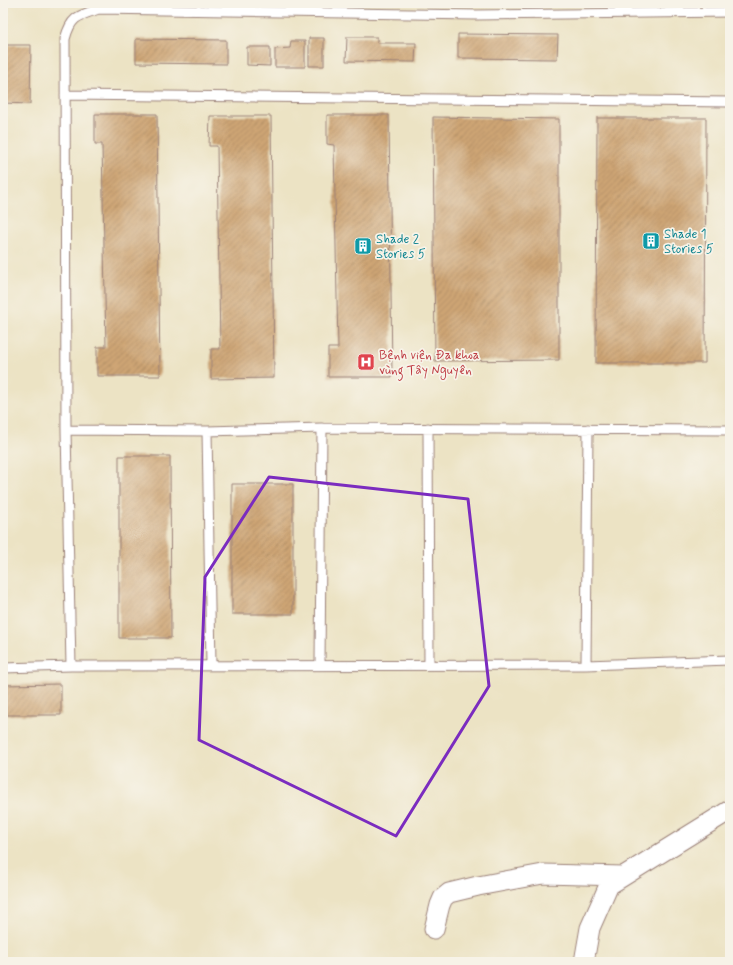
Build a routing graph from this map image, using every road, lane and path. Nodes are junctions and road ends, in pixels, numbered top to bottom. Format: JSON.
{"nodes":[{"id":1,"x":730,"y":12,"type":"edge"},
{"id":2,"x":65,"y":95,"type":"junction"},
{"id":3,"x":730,"y":102,"type":"edge"},
{"id":4,"x":322,"y":428,"type":"junction"},
{"id":5,"x":428,"y":428,"type":"junction"},
{"id":6,"x":588,"y":429,"type":"junction"},
{"id":7,"x":66,"y":430,"type":"junction"},
{"id":8,"x":730,"y":430,"type":"edge"},
{"id":9,"x":207,"y":431,"type":"junction"},
{"id":10,"x":730,"y":660,"type":"edge"},
{"id":11,"x":211,"y":664,"type":"junction"},
{"id":12,"x":320,"y":664,"type":"junction"},
{"id":13,"x":586,"y":664,"type":"junction"},
{"id":14,"x":429,"y":665,"type":"junction"},
{"id":15,"x":71,"y":666,"type":"junction"},
{"id":16,"x":3,"y":668,"type":"edge"},
{"id":17,"x":730,"y":810,"type":"edge"},
{"id":18,"x":623,"y":876,"type":"junction"},
{"id":19,"x":434,"y":929,"type":"dead end"},
{"id":20,"x":584,"y":962,"type":"edge"}],
"edges":[{"from":1,"to":2,"type":"lane"},
{"from":2,"to":3,"type":"lane"},
{"from":2,"to":7,"type":"lane"},
{"from":4,"to":5,"type":"lane"},
{"from":4,"to":9,"type":"lane"},
{"from":4,"to":12,"type":"lane"},
{"from":5,"to":6,"type":"lane"},
{"from":5,"to":14,"type":"lane"},
{"from":6,"to":8,"type":"lane"},
{"from":6,"to":13,"type":"lane"},
{"from":7,"to":9,"type":"lane"},
{"from":7,"to":15,"type":"lane"},
{"from":9,"to":11,"type":"lane"},
{"from":10,"to":13,"type":"lane"},
{"from":11,"to":12,"type":"lane"},
{"from":11,"to":15,"type":"lane"},
{"from":12,"to":14,"type":"lane"},
{"from":13,"to":14,"type":"lane"},
{"from":15,"to":16,"type":"lane"},
{"from":17,"to":18,"type":"street"},
{"from":18,"to":19,"type":"street"},
{"from":18,"to":20,"type":"street"}]}
